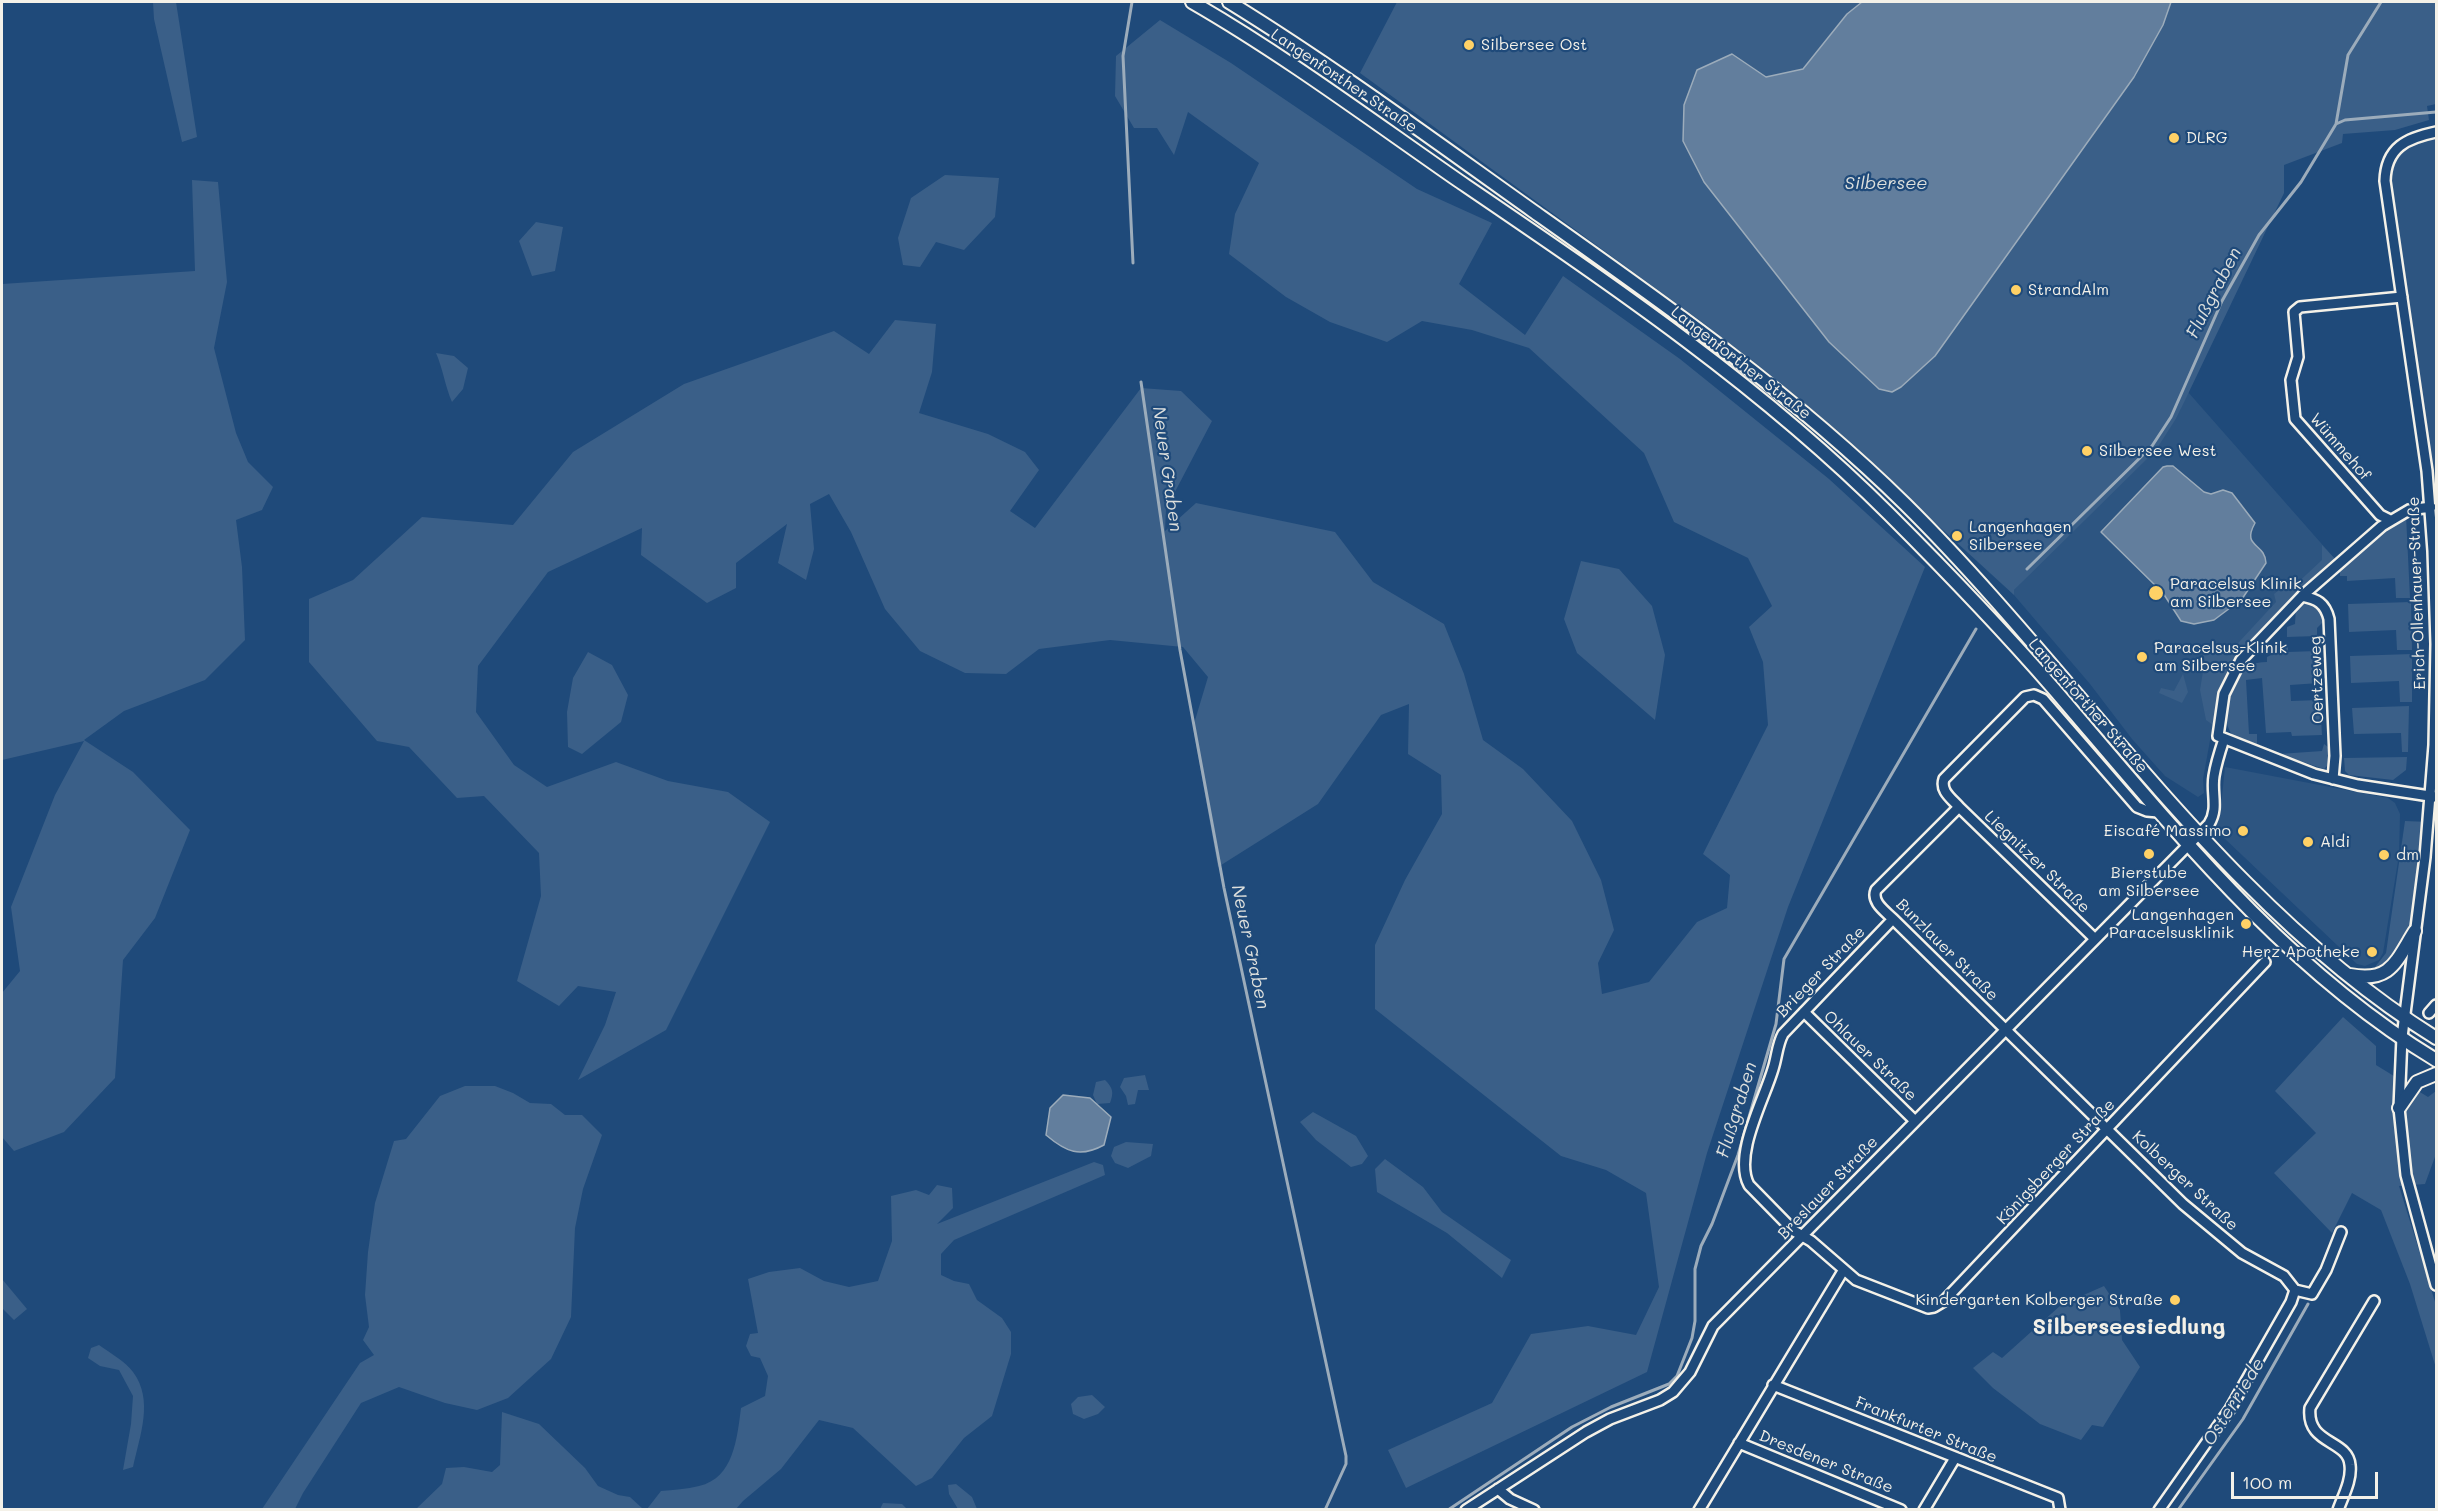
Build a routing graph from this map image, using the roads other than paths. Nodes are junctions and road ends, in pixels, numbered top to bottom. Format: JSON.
{"nodes":[{"id":1,"x":1192,"y":2,"type":"edge"},
{"id":2,"x":1229,"y":2,"type":"edge"},
{"id":3,"x":2436,"y":132,"type":"edge"},
{"id":4,"x":2402,"y":297,"type":"junction"},
{"id":5,"x":2433,"y":493,"type":"edge"},
{"id":6,"x":2431,"y":507,"type":"junction"},
{"id":7,"x":2391,"y":520,"type":"junction"},
{"id":8,"x":2302,"y":596,"type":"junction"},
{"id":9,"x":2221,"y":737,"type":"junction"},
{"id":10,"x":2334,"y":779,"type":"junction"},
{"id":11,"x":2434,"y":796,"type":"edge"},
{"id":12,"x":1959,"y":807,"type":"junction"},
{"id":13,"x":2158,"y":812,"type":"junction"},
{"id":14,"x":2200,"y":834,"type":"junction"},
{"id":15,"x":2187,"y":845,"type":"junction"},
{"id":16,"x":1893,"y":919,"type":"junction"},
{"id":17,"x":2415,"y":931,"type":"junction"},
{"id":18,"x":2094,"y":938,"type":"junction"},
{"id":19,"x":2265,"y":962,"type":"dead end"},
{"id":20,"x":2347,"y":974,"type":"junction"},
{"id":21,"x":2436,"y":1005,"type":"edge"},
{"id":22,"x":1804,"y":1012,"type":"junction"},
{"id":23,"x":2429,"y":1014,"type":"dead end"},
{"id":24,"x":2405,"y":1017,"type":"junction"},
{"id":25,"x":2006,"y":1029,"type":"junction"},
{"id":26,"x":2402,"y":1037,"type":"junction"},
{"id":27,"x":2436,"y":1038,"type":"edge"},
{"id":28,"x":2436,"y":1060,"type":"edge"},
{"id":29,"x":2436,"y":1074,"type":"edge"},
{"id":30,"x":2399,"y":1108,"type":"junction"},
{"id":31,"x":1915,"y":1121,"type":"junction"},
{"id":32,"x":2107,"y":1129,"type":"junction"},
{"id":33,"x":2341,"y":1232,"type":"dead end"},
{"id":34,"x":1802,"y":1236,"type":"junction"},
{"id":35,"x":1843,"y":1271,"type":"junction"},
{"id":36,"x":2436,"y":1285,"type":"edge"},
{"id":37,"x":2295,"y":1290,"type":"junction"},
{"id":38,"x":2374,"y":1301,"type":"dead end"},
{"id":39,"x":1773,"y":1385,"type":"junction"},
{"id":40,"x":1739,"y":1443,"type":"junction"},
{"id":41,"x":1955,"y":1458,"type":"junction"},
{"id":42,"x":1498,"y":1489,"type":"junction"},
{"id":43,"x":1466,"y":1509,"type":"edge"},
{"id":44,"x":1534,"y":1509,"type":"edge"},
{"id":45,"x":1699,"y":1509,"type":"edge"},
{"id":46,"x":1901,"y":1509,"type":"edge"},
{"id":47,"x":1924,"y":1509,"type":"edge"},
{"id":48,"x":2060,"y":1509,"type":"edge"},
{"id":49,"x":2159,"y":1509,"type":"edge"},
{"id":50,"x":2338,"y":1509,"type":"edge"}],
"edges":[{"from":1,"to":13,"type":"main road","name":"Langenforther Straße"},
{"from":2,"to":14,"type":"main road","name":"Langenforther Straße"},
{"from":3,"to":4,"type":"street","name":"Erich-Ollenhauer-Straße"},
{"from":4,"to":5,"type":"street","name":"Erich-Ollenhauer-Straße"},
{"from":4,"to":7,"type":"street","name":"Wümmehof"},
{"from":5,"to":6,"type":"street","name":"Erich-Ollenhauer-Straße"},
{"from":6,"to":7,"type":"street"},
{"from":6,"to":11,"type":"street","name":"Erich-Ollenhauer-Straße"},
{"from":7,"to":8,"type":"street"},
{"from":8,"to":9,"type":"street"},
{"from":8,"to":10,"type":"street","name":"Oertzeweg"},
{"from":9,"to":10,"type":"street"},
{"from":9,"to":14,"type":"street"},
{"from":10,"to":11,"type":"street"},
{"from":11,"to":17,"type":"street","name":"Erich-Ollenhauer-Straße"},
{"from":12,"to":13,"type":"street","name":"Liegnitzer Straße"},
{"from":12,"to":16,"type":"street","name":"Bunzlauer Straße"},
{"from":12,"to":18,"type":"street","name":"Liegnitzer Straße"},
{"from":13,"to":15,"type":"main road","name":"Langenforther Straße"},
{"from":14,"to":15,"type":"street"},
{"from":14,"to":20,"type":"main road","name":"Langenforther Straße"},
{"from":15,"to":18,"type":"street","name":"Breslauer Straße"},
{"from":15,"to":26,"type":"main road","name":"Langenforther Straße"},
{"from":16,"to":22,"type":"street","name":"Brieger Straße"},
{"from":16,"to":25,"type":"street","name":"Bunzlauer Straße"},
{"from":17,"to":20,"type":"main road"},
{"from":17,"to":24,"type":"street","name":"Erich-Ollenhauer-Straße"},
{"from":18,"to":25,"type":"street","name":"Breslauer Straße"},
{"from":19,"to":32,"type":"street","name":"Königsberger Straße"},
{"from":20,"to":24,"type":"main road","name":"Langenforther Straße"},
{"from":21,"to":23,"type":"street"},
{"from":22,"to":31,"type":"street","name":"Ohlauer Straße"},
{"from":22,"to":34,"type":"street","name":"Brieger Straße"},
{"from":24,"to":26,"type":"street","name":"Erich-Ollenhauer-Straße"},
{"from":24,"to":27,"type":"main road","name":"Langenforther Straße"},
{"from":25,"to":31,"type":"street","name":"Breslauer Straße"},
{"from":25,"to":32,"type":"street","name":"Kolberger Straße"},
{"from":26,"to":28,"type":"main road","name":"Langenforther Straße"},
{"from":26,"to":30,"type":"street","name":"Erich-Ollenhauer-Straße"},
{"from":29,"to":30,"type":"main road"},
{"from":30,"to":36,"type":"street","name":"Erich-Ollenhauer-Straße"},
{"from":31,"to":34,"type":"street","name":"Breslauer Straße"},
{"from":32,"to":35,"type":"street","name":"Königsberger Straße"},
{"from":32,"to":37,"type":"street","name":"Kolberger Straße"},
{"from":33,"to":37,"type":"street"},
{"from":34,"to":35,"type":"street","name":"Königsberger Straße"},
{"from":34,"to":42,"type":"street","name":"Breslauer Straße"},
{"from":35,"to":39,"type":"street"},
{"from":37,"to":49,"type":"street"},
{"from":38,"to":50,"type":"street"},
{"from":39,"to":40,"type":"street"},
{"from":39,"to":41,"type":"street","name":"Frankfurter Straße"},
{"from":40,"to":45,"type":"street"},
{"from":40,"to":46,"type":"street","name":"Dresdener Straße"},
{"from":41,"to":47,"type":"street"},
{"from":41,"to":48,"type":"street","name":"Frankfurter Straße"},
{"from":42,"to":43,"type":"street","name":"Breslauer Straße"},
{"from":42,"to":44,"type":"street"}]}
